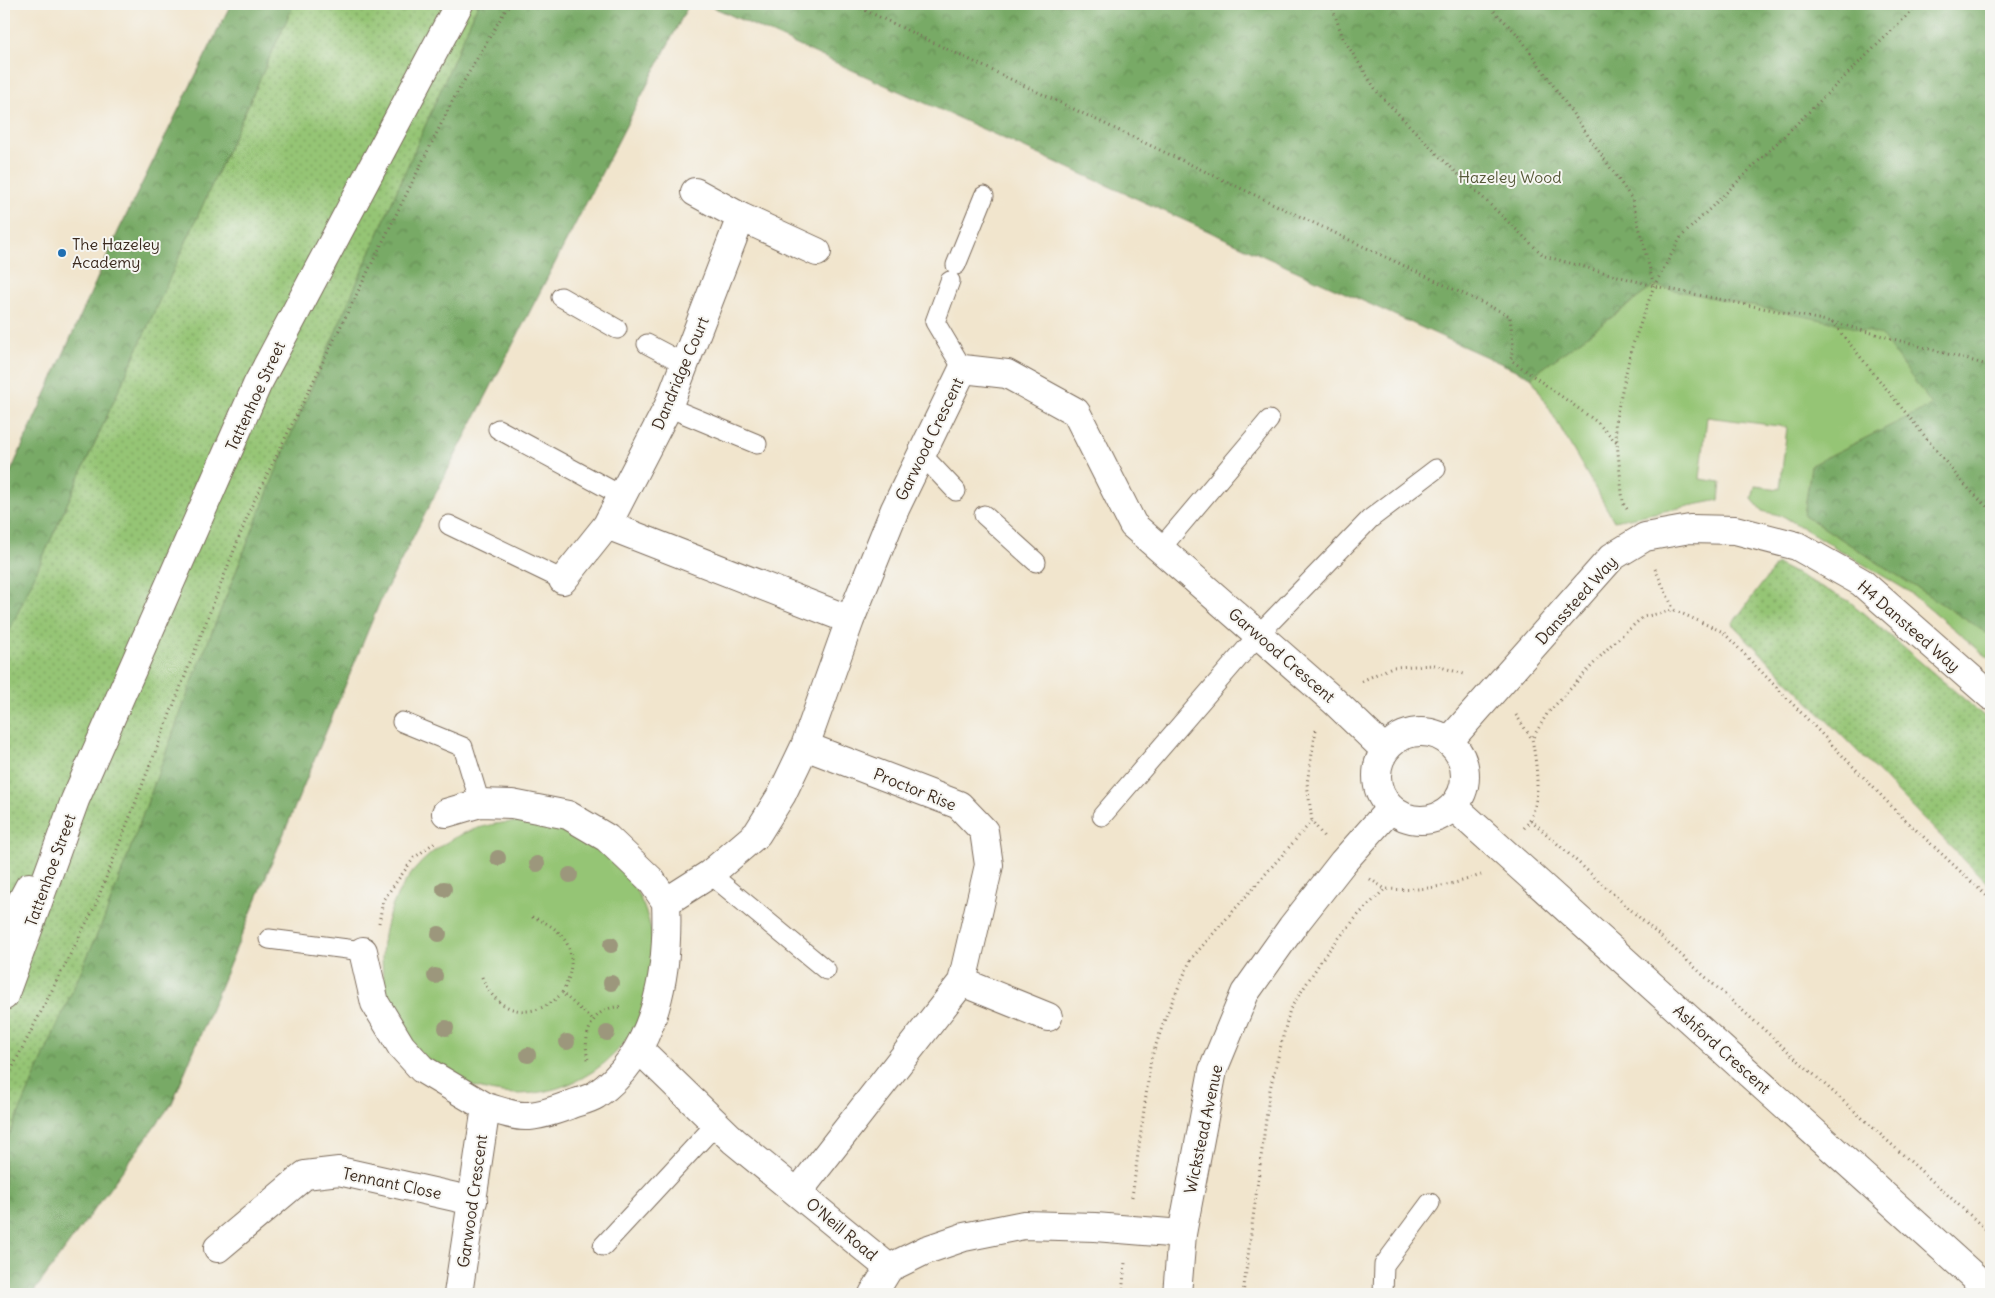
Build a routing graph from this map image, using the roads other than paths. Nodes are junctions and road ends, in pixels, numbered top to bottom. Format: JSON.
{"nodes":[{"id":1,"x":459,"y":4,"type":"edge"},
{"id":2,"x":695,"y":192,"type":"dead end"},
{"id":3,"x":984,"y":196,"type":"dead end"},
{"id":4,"x":741,"y":216,"type":"junction"},
{"id":5,"x":817,"y":252,"type":"dead end"},
{"id":6,"x":561,"y":297,"type":"dead end"},
{"id":7,"x":617,"y":329,"type":"dead end"},
{"id":8,"x":647,"y":344,"type":"dead end"},
{"id":9,"x":685,"y":364,"type":"junction"},
{"id":10,"x":963,"y":369,"type":"junction"},
{"id":11,"x":668,"y":407,"type":"junction"},
{"id":12,"x":1269,"y":420,"type":"dead end"},
{"id":13,"x":498,"y":429,"type":"dead end"},
{"id":14,"x":757,"y":444,"type":"dead end"},
{"id":15,"x":922,"y":455,"type":"junction"},
{"id":16,"x":1436,"y":468,"type":"dead end"},
{"id":17,"x":956,"y":491,"type":"dead end"},
{"id":18,"x":622,"y":496,"type":"junction"},
{"id":19,"x":984,"y":515,"type":"dead end"},
{"id":20,"x":449,"y":525,"type":"dead end"},
{"id":21,"x":607,"y":525,"type":"junction"},
{"id":22,"x":1797,"y":546,"type":"joint"},
{"id":23,"x":1161,"y":548,"type":"junction"},
{"id":24,"x":1036,"y":562,"type":"dead end"},
{"id":25,"x":563,"y":580,"type":"joint"},
{"id":26,"x":850,"y":620,"type":"junction"},
{"id":27,"x":1259,"y":634,"type":"junction"},
{"id":28,"x":1991,"y":696,"type":"edge"},
{"id":29,"x":402,"y":722,"type":"dead end"},
{"id":30,"x":1449,"y":741,"type":"junction"},
{"id":31,"x":805,"y":746,"type":"junction"},
{"id":32,"x":1385,"y":750,"type":"junction"},
{"id":33,"x":75,"y":800,"type":"junction"},
{"id":34,"x":480,"y":803,"type":"junction"},
{"id":35,"x":1454,"y":806,"type":"junction"},
{"id":36,"x":1390,"y":808,"type":"junction"},
{"id":37,"x":446,"y":813,"type":"road end"},
{"id":38,"x":1102,"y":816,"type":"dead end"},
{"id":39,"x":710,"y":874,"type":"junction"},
{"id":40,"x":666,"y":902,"type":"junction"},
{"id":41,"x":4,"y":934,"type":"edge"},
{"id":42,"x":269,"y":940,"type":"dead end"},
{"id":43,"x":363,"y":951,"type":"joint"},
{"id":44,"x":826,"y":970,"type":"dead end"},
{"id":45,"x":962,"y":982,"type":"junction"},
{"id":46,"x":4,"y":996,"type":"edge"},
{"id":47,"x":1048,"y":1017,"type":"dead end"},
{"id":48,"x":639,"y":1049,"type":"junction"},
{"id":49,"x":486,"y":1107,"type":"junction"},
{"id":50,"x":716,"y":1124,"type":"junction"},
{"id":51,"x":798,"y":1192,"type":"junction"},
{"id":52,"x":472,"y":1201,"type":"junction"},
{"id":53,"x":1430,"y":1203,"type":"dead end"},
{"id":54,"x":1182,"y":1234,"type":"junction"},
{"id":55,"x":603,"y":1246,"type":"dead end"},
{"id":56,"x":218,"y":1248,"type":"dead end"},
{"id":57,"x":889,"y":1268,"type":"junction"},
{"id":58,"x":1991,"y":1292,"type":"edge"},
{"id":59,"x":458,"y":1294,"type":"edge"},
{"id":60,"x":873,"y":1294,"type":"edge"},
{"id":61,"x":1177,"y":1294,"type":"edge"},
{"id":62,"x":1383,"y":1294,"type":"edge"}],
"edges":[{"from":1,"to":33,"type":"street","name":"Tattenhoe Street"},
{"from":2,"to":4,"type":"street"},
{"from":3,"to":10,"type":"lane"},
{"from":4,"to":5,"type":"street"},
{"from":4,"to":9,"type":"street","name":"Dandridge Court"},
{"from":6,"to":7,"type":"lane"},
{"from":8,"to":9,"type":"lane"},
{"from":9,"to":11,"type":"street","name":"Dandridge Court"},
{"from":10,"to":15,"type":"street","name":"Garwood Crescent"},
{"from":10,"to":23,"type":"street","name":"Garwood Crescent"},
{"from":11,"to":14,"type":"lane"},
{"from":11,"to":18,"type":"street","name":"Dandridge Court"},
{"from":12,"to":23,"type":"lane"},
{"from":13,"to":18,"type":"lane"},
{"from":15,"to":17,"type":"lane"},
{"from":15,"to":26,"type":"street","name":"Garwood Crescent"},
{"from":16,"to":27,"type":"lane"},
{"from":18,"to":21,"type":"street","name":"Dandridge Court"},
{"from":19,"to":24,"type":"lane"},
{"from":20,"to":25,"type":"lane"},
{"from":21,"to":25,"type":"street","name":"Dandridge Court"},
{"from":21,"to":26,"type":"street"},
{"from":22,"to":28,"type":"street","name":"H4 Dansteed Way"},
{"from":22,"to":30,"type":"street","name":"Danssteed Way"},
{"from":23,"to":27,"type":"street","name":"Garwood Crescent"},
{"from":26,"to":31,"type":"street","name":"Garwood Crescent"},
{"from":27,"to":32,"type":"street","name":"Garwood Crescent"},
{"from":27,"to":38,"type":"lane"},
{"from":29,"to":34,"type":"lane"},
{"from":30,"to":32,"type":"street"},
{"from":30,"to":35,"type":"street"},
{"from":31,"to":39,"type":"street","name":"Garwood Crescent"},
{"from":31,"to":45,"type":"street","name":"Proctor Rise"},
{"from":32,"to":36,"type":"street"},
{"from":33,"to":41,"type":"street","name":"Tattenhoe Street"},
{"from":33,"to":46,"type":"street","name":"Tattenhoe Street"},
{"from":34,"to":37,"type":"street"},
{"from":34,"to":40,"type":"street"},
{"from":35,"to":36,"type":"street"},
{"from":35,"to":58,"type":"street","name":"Ashford Crescent"},
{"from":36,"to":54,"type":"street","name":"Wickstead Avenue"},
{"from":39,"to":40,"type":"street","name":"Garwood Crescent"},
{"from":39,"to":44,"type":"lane"},
{"from":40,"to":48,"type":"street"},
{"from":42,"to":43,"type":"lane"},
{"from":43,"to":49,"type":"street"},
{"from":45,"to":47,"type":"street"},
{"from":45,"to":51,"type":"street","name":"Proctor Rise"},
{"from":48,"to":49,"type":"street"},
{"from":48,"to":50,"type":"street","name":"O'Neill Road"},
{"from":49,"to":52,"type":"street","name":"Garwood Crescent"},
{"from":50,"to":51,"type":"street","name":"O'Neill Road"},
{"from":50,"to":55,"type":"lane"},
{"from":51,"to":57,"type":"street","name":"O'Neill Road"},
{"from":52,"to":56,"type":"street","name":"Tennant Close"},
{"from":52,"to":59,"type":"street","name":"Garwood Crescent"},
{"from":53,"to":62,"type":"lane"},
{"from":54,"to":57,"type":"street","name":"O'Neill Road"},
{"from":54,"to":61,"type":"street","name":"Wickstead Avenue"},
{"from":57,"to":60,"type":"street"}]}
